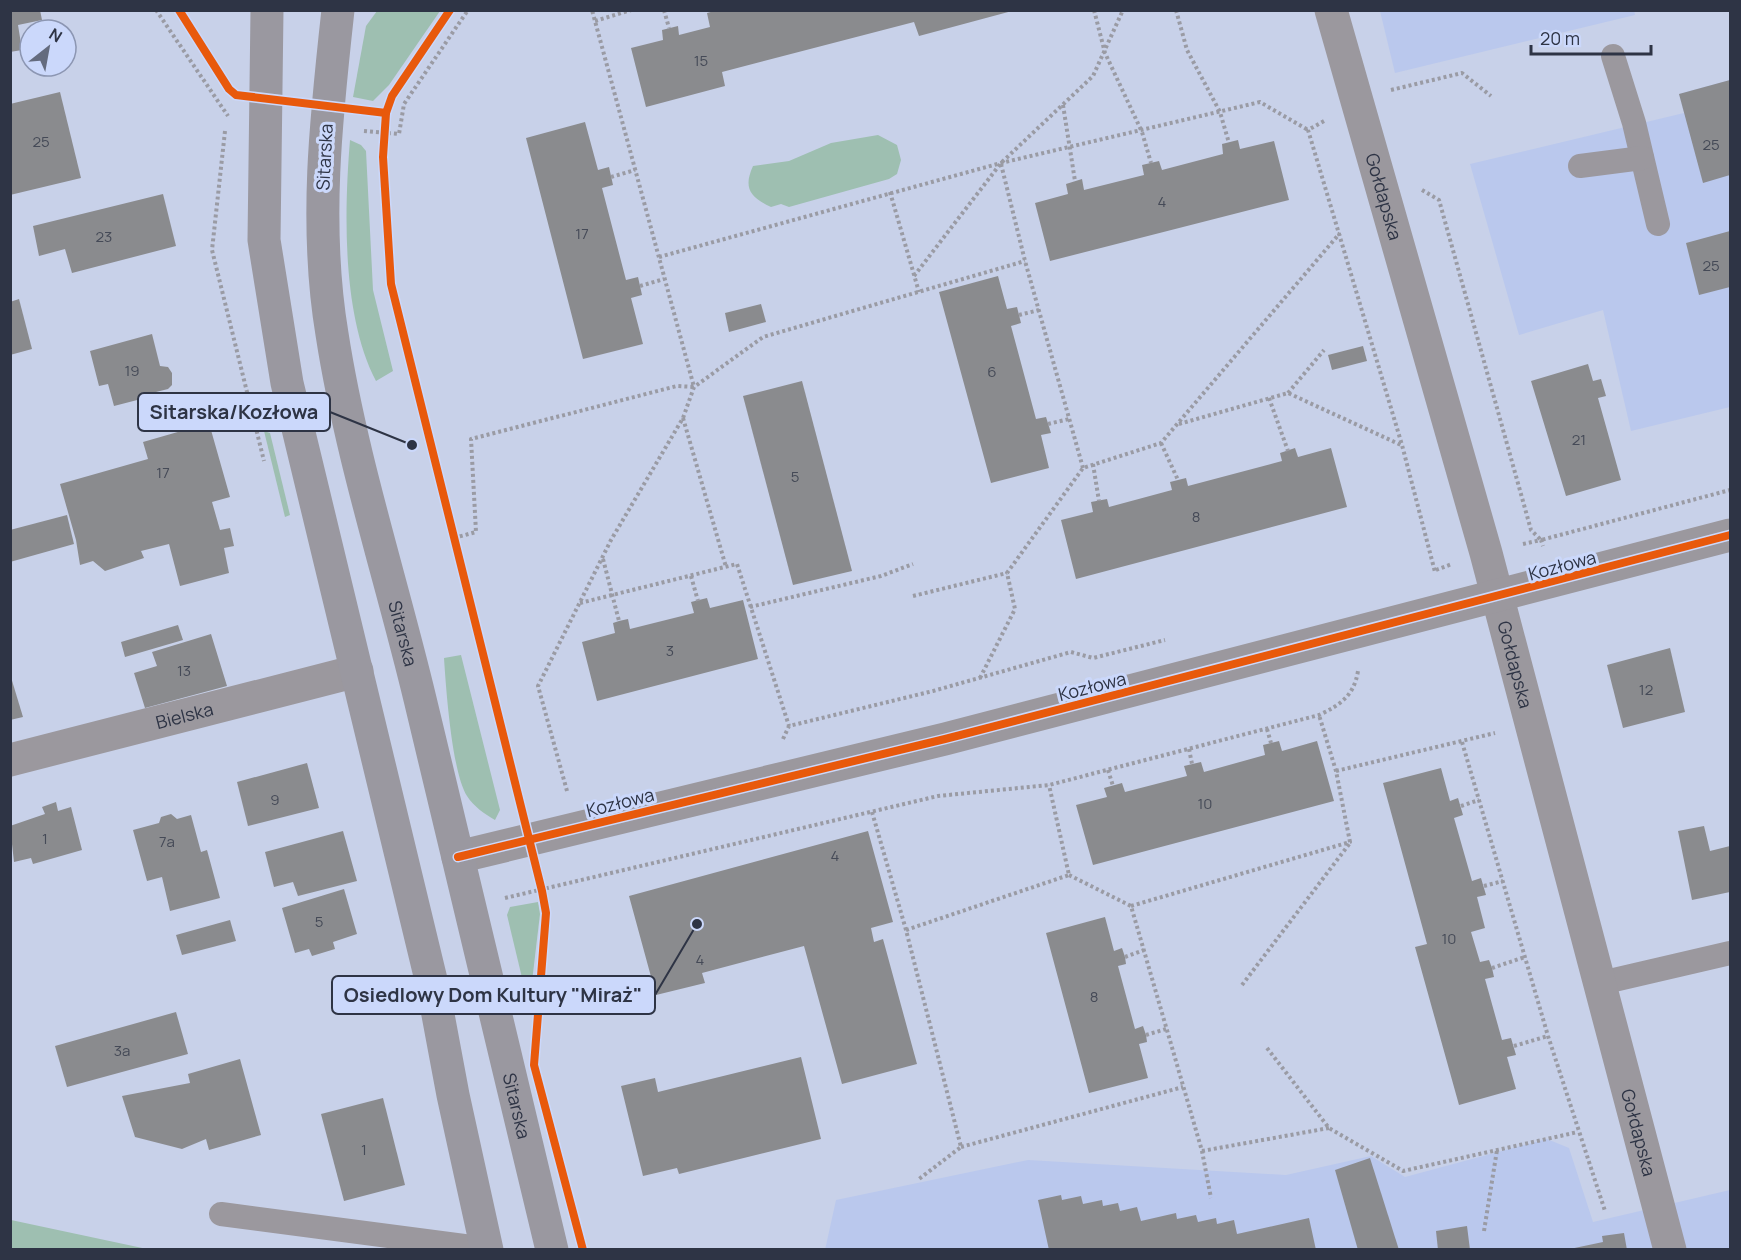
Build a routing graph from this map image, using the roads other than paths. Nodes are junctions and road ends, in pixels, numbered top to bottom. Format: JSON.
{"nodes":[{"id":1,"x":267,"y":10,"type":"edge"},
{"id":2,"x":338,"y":10,"type":"edge"},
{"id":3,"x":1331,"y":10,"type":"edge"},
{"id":4,"x":1613,"y":56,"type":"dead end"},
{"id":5,"x":1642,"y":158,"type":"junction"},
{"id":6,"x":1580,"y":166,"type":"dead end"},
{"id":7,"x":1658,"y":224,"type":"dead end"},
{"id":8,"x":1731,"y":536,"type":"edge"},
{"id":9,"x":1496,"y":598,"type":"junction"},
{"id":10,"x":357,"y":671,"type":"junction"},
{"id":11,"x":10,"y":760,"type":"edge"},
{"id":12,"x":458,"y":857,"type":"junction"},
{"id":13,"x":1731,"y":953,"type":"edge"},
{"id":14,"x":1600,"y":983,"type":"junction"},
{"id":15,"x":221,"y":1214,"type":"dead end"},
{"id":16,"x":487,"y":1249,"type":"edge"},
{"id":17,"x":552,"y":1250,"type":"edge"},
{"id":18,"x":1670,"y":1250,"type":"edge"}],
"edges":[{"from":1,"to":10,"type":"street"},
{"from":2,"to":12,"type":"street","name":"Sitarska"},
{"from":3,"to":9,"type":"street","name":"Gołdapska"},
{"from":4,"to":5,"type":"lane"},
{"from":5,"to":6,"type":"lane"},
{"from":5,"to":7,"type":"lane"},
{"from":8,"to":9,"type":"street","name":"Kozłowa"},
{"from":9,"to":12,"type":"street","name":"Kozłowa"},
{"from":9,"to":14,"type":"street","name":"Gołdapska"},
{"from":10,"to":11,"type":"street","name":"Bielska"},
{"from":10,"to":16,"type":"street"},
{"from":12,"to":17,"type":"street","name":"Sitarska"},
{"from":13,"to":14,"type":"lane"},
{"from":14,"to":18,"type":"street","name":"Gołdapska"},
{"from":15,"to":16,"type":"lane"}]}
